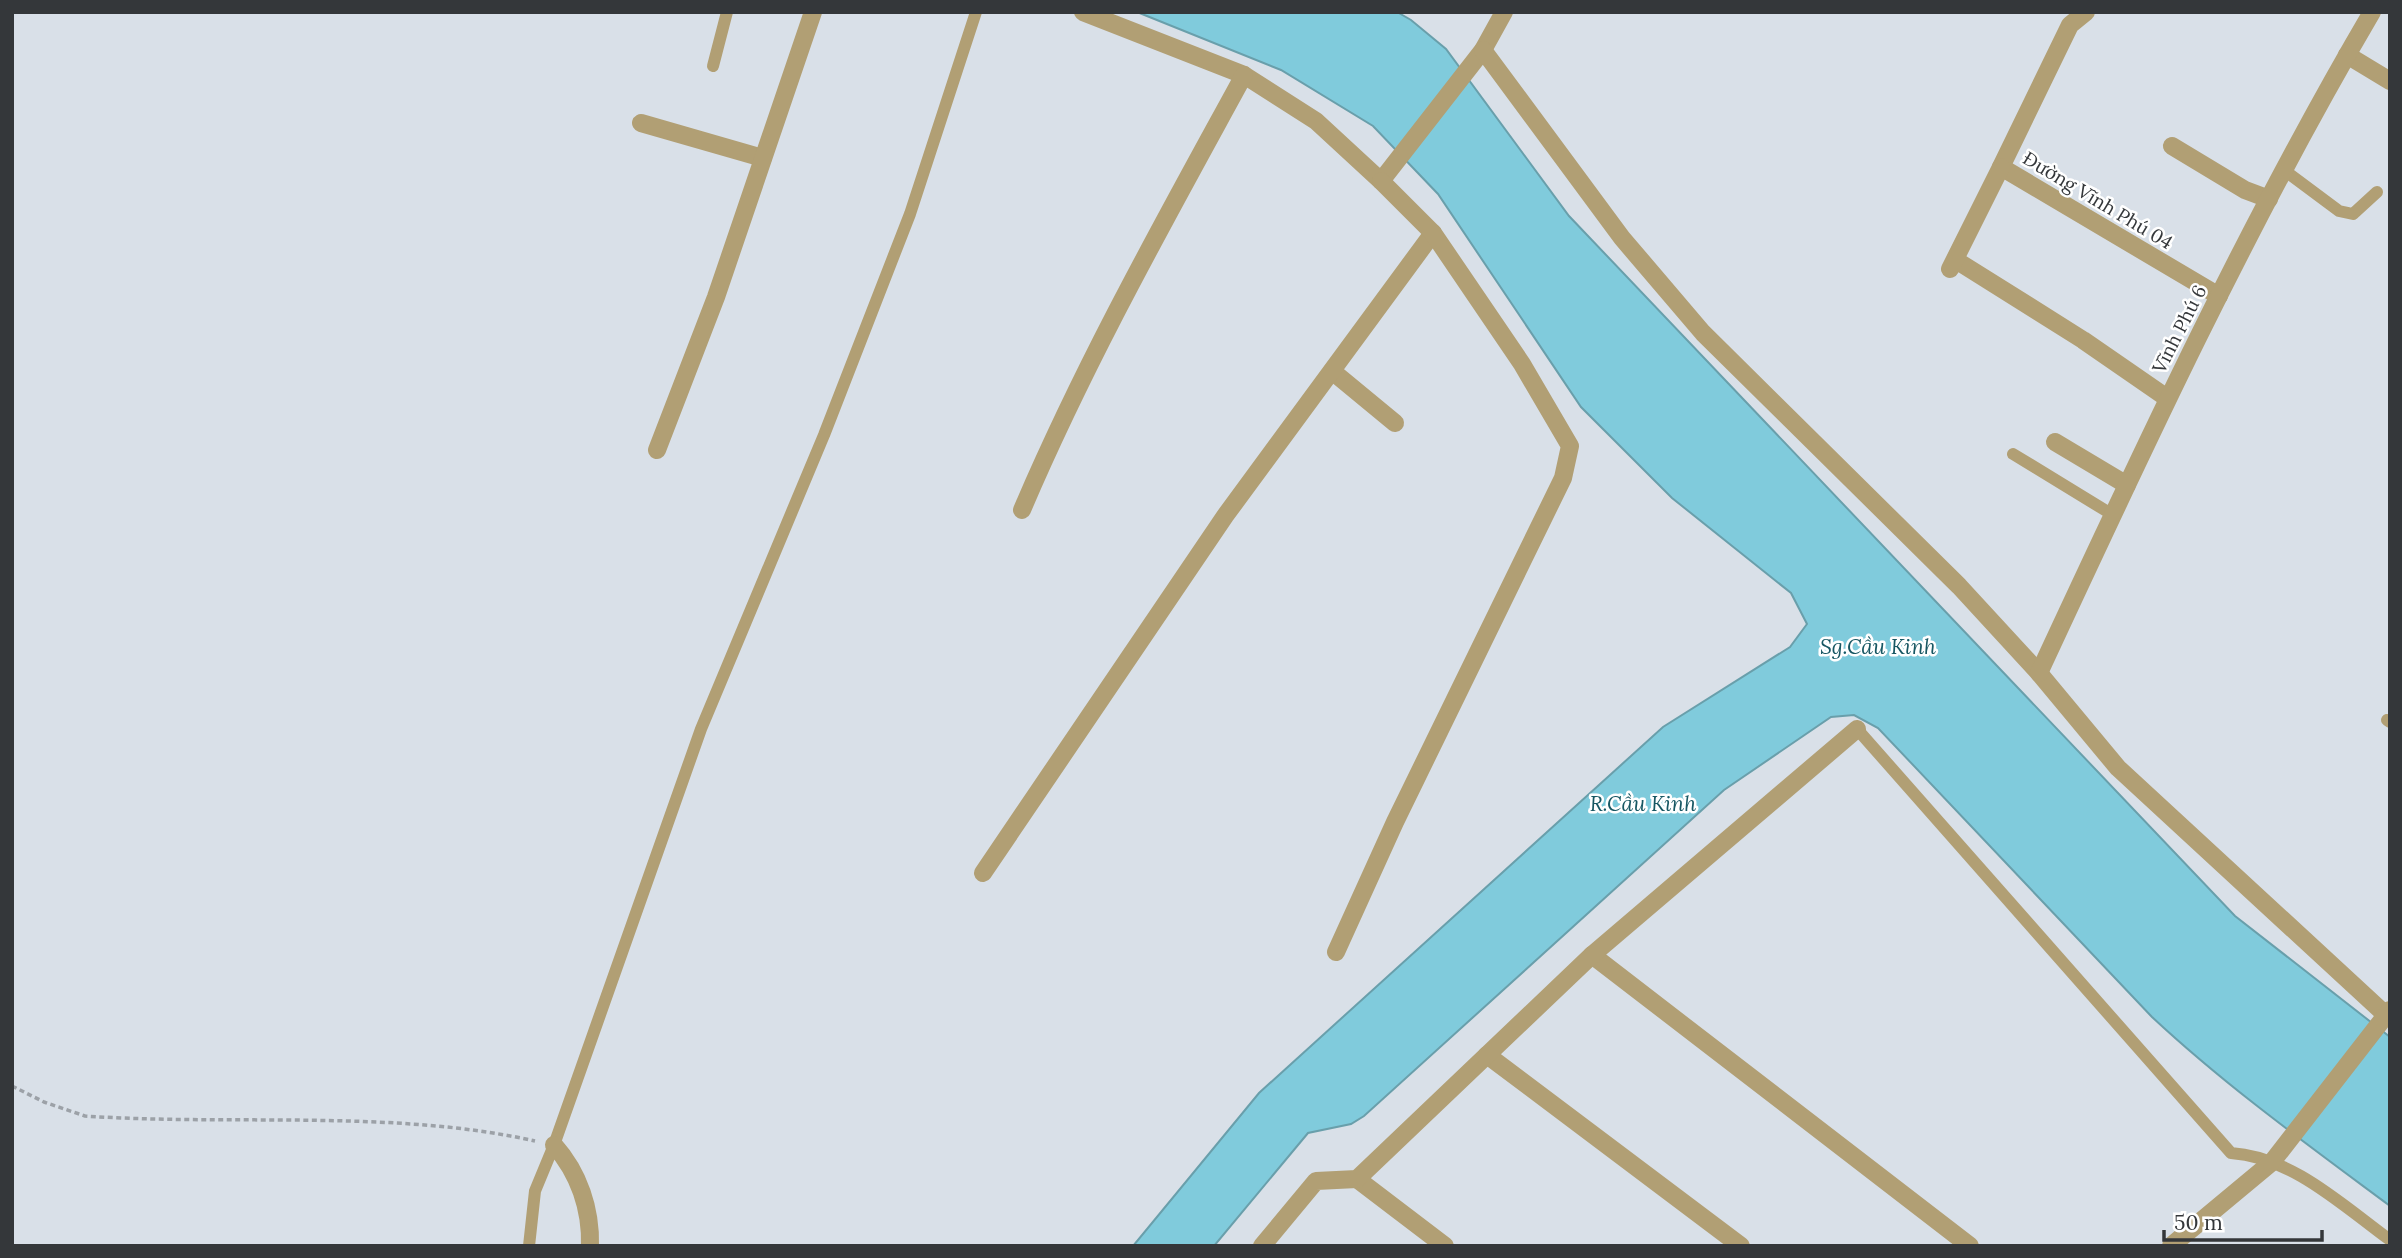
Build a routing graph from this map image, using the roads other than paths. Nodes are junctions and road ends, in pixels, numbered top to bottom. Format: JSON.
{"nodes":[{"id":1,"x":727,"y":12,"type":"edge"},
{"id":2,"x":813,"y":12,"type":"edge"},
{"id":3,"x":976,"y":12,"type":"edge"},
{"id":4,"x":1083,"y":12,"type":"edge"},
{"id":5,"x":1504,"y":12,"type":"edge"},
{"id":6,"x":2085,"y":12,"type":"edge"},
{"id":7,"x":2372,"y":12,"type":"edge"},
{"id":8,"x":2347,"y":55,"type":"junction"},
{"id":9,"x":1478,"y":56,"type":"junction"},
{"id":10,"x":713,"y":66,"type":"dead end"},
{"id":11,"x":1244,"y":75,"type":"junction"},
{"id":12,"x":2390,"y":81,"type":"edge"},
{"id":13,"x":641,"y":123,"type":"dead end"},
{"id":14,"x":2172,"y":146,"type":"dead end"},
{"id":15,"x":763,"y":158,"type":"junction"},
{"id":16,"x":2001,"y":167,"type":"junction"},
{"id":17,"x":2284,"y":170,"type":"junction"},
{"id":18,"x":1381,"y":181,"type":"junction"},
{"id":19,"x":2377,"y":192,"type":"dead end"},
{"id":20,"x":2269,"y":200,"type":"junction"},
{"id":21,"x":1433,"y":233,"type":"junction"},
{"id":22,"x":2219,"y":296,"type":"junction"},
{"id":23,"x":1332,"y":372,"type":"junction"},
{"id":24,"x":2167,"y":398,"type":"junction"},
{"id":25,"x":1395,"y":423,"type":"dead end"},
{"id":26,"x":2055,"y":442,"type":"dead end"},
{"id":27,"x":657,"y":450,"type":"dead end"},
{"id":28,"x":2013,"y":454,"type":"dead end"},
{"id":29,"x":2127,"y":485,"type":"junction"},
{"id":30,"x":1022,"y":510,"type":"dead end"},
{"id":31,"x":2113,"y":515,"type":"junction"},
{"id":32,"x":2039,"y":673,"type":"junction"},
{"id":33,"x":1857,"y":729,"type":"joint"},
{"id":34,"x":983,"y":873,"type":"dead end"},
{"id":35,"x":1336,"y":952,"type":"dead end"},
{"id":36,"x":1592,"y":955,"type":"junction"},
{"id":37,"x":2385,"y":1018,"type":"edge"},
{"id":38,"x":1487,"y":1055,"type":"junction"},
{"id":39,"x":554,"y":1145,"type":"junction"},
{"id":40,"x":2274,"y":1158,"type":"junction"},
{"id":41,"x":1357,"y":1179,"type":"junction"},
{"id":42,"x":2390,"y":1240,"type":"edge"},
{"id":43,"x":529,"y":1246,"type":"edge"},
{"id":44,"x":590,"y":1246,"type":"edge"},
{"id":45,"x":1262,"y":1246,"type":"edge"},
{"id":46,"x":1444,"y":1246,"type":"edge"},
{"id":47,"x":1741,"y":1246,"type":"edge"},
{"id":48,"x":1970,"y":1246,"type":"edge"},
{"id":49,"x":2171,"y":1246,"type":"edge"}],
"edges":[{"from":1,"to":10,"type":"lane"},
{"from":2,"to":15,"type":"street"},
{"from":3,"to":39,"type":"lane"},
{"from":4,"to":11,"type":"street"},
{"from":5,"to":9,"type":"street"},
{"from":6,"to":16,"type":"street","name":"Đường Vĩnh Phú 04"},
{"from":7,"to":8,"type":"street","name":"Vĩnh Phú 6"},
{"from":8,"to":12,"type":"street"},
{"from":8,"to":17,"type":"street","name":"Vĩnh Phú 6"},
{"from":9,"to":18,"type":"street"},
{"from":9,"to":32,"type":"street"},
{"from":11,"to":18,"type":"street"},
{"from":11,"to":30,"type":"street"},
{"from":13,"to":15,"type":"street"},
{"from":14,"to":20,"type":"street"},
{"from":15,"to":27,"type":"street"},
{"from":16,"to":22,"type":"street","name":"Đường Vĩnh Phú 04"},
{"from":16,"to":24,"type":"street"},
{"from":17,"to":19,"type":"lane"},
{"from":17,"to":20,"type":"street","name":"Vĩnh Phú 6"},
{"from":18,"to":21,"type":"street"},
{"from":20,"to":22,"type":"street","name":"Vĩnh Phú 6"},
{"from":21,"to":23,"type":"street"},
{"from":21,"to":35,"type":"street"},
{"from":22,"to":24,"type":"street","name":"Vĩnh Phú 6"},
{"from":23,"to":25,"type":"street"},
{"from":23,"to":34,"type":"street"},
{"from":24,"to":29,"type":"street","name":"Vĩnh Phú 6"},
{"from":26,"to":29,"type":"street"},
{"from":28,"to":31,"type":"lane"},
{"from":29,"to":31,"type":"street","name":"Vĩnh Phú 6"},
{"from":31,"to":32,"type":"street","name":"Vĩnh Phú 6"},
{"from":32,"to":37,"type":"street"},
{"from":33,"to":36,"type":"street"},
{"from":33,"to":40,"type":"lane"},
{"from":36,"to":38,"type":"street"},
{"from":36,"to":48,"type":"street"},
{"from":37,"to":40,"type":"street"},
{"from":38,"to":41,"type":"street"},
{"from":38,"to":47,"type":"street"},
{"from":39,"to":43,"type":"lane"},
{"from":39,"to":44,"type":"street"},
{"from":40,"to":42,"type":"lane"},
{"from":40,"to":49,"type":"street"},
{"from":41,"to":45,"type":"street"},
{"from":41,"to":46,"type":"street"}]}
